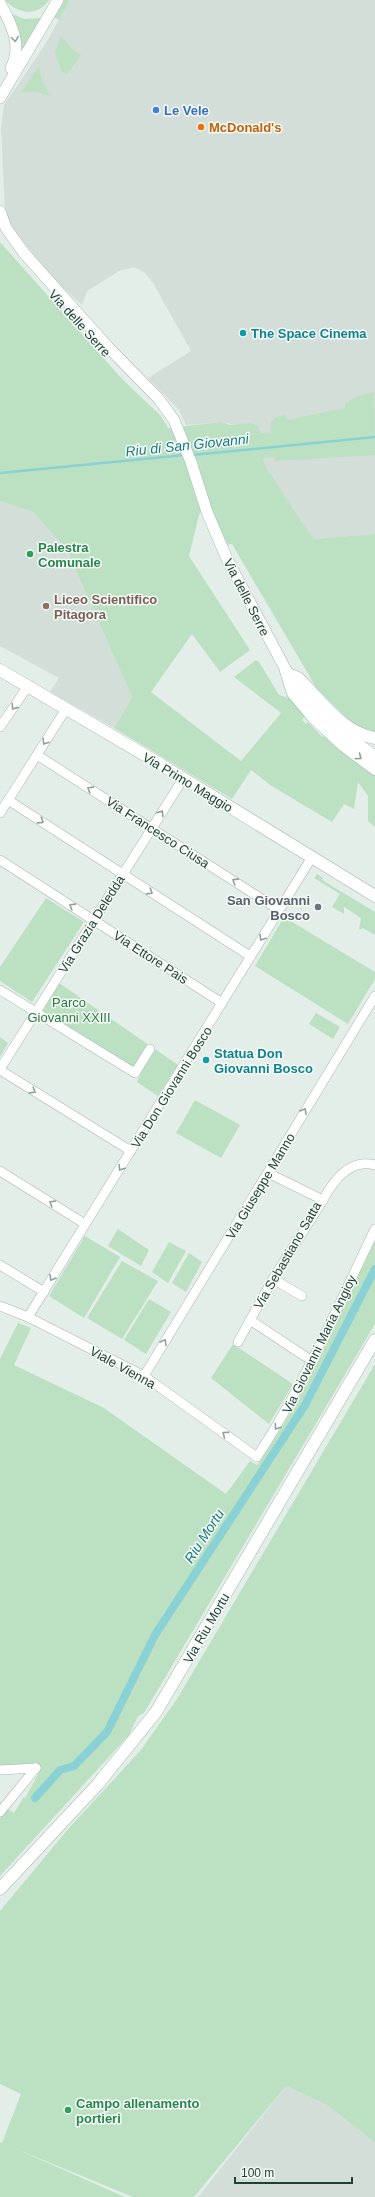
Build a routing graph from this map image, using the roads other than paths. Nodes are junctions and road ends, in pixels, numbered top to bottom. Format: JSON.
{"nodes":[{"id":1,"x":58,"y":0,"type":"edge"},
{"id":2,"x":0,"y":3,"type":"edge"},
{"id":3,"x":0,"y":87,"type":"edge"},
{"id":4,"x":0,"y":98,"type":"edge"},
{"id":5,"x":0,"y":211,"type":"edge"},
{"id":6,"x":0,"y":234,"type":"edge"},
{"id":7,"x":163,"y":408,"type":"junction"},
{"id":8,"x":0,"y":670,"type":"edge"},
{"id":9,"x":287,"y":672,"type":"junction"},
{"id":10,"x":28,"y":686,"type":"junction"},
{"id":11,"x":66,"y":709,"type":"junction"},
{"id":12,"x":0,"y":727,"type":"edge"},
{"id":13,"x":375,"y":738,"type":"edge"},
{"id":14,"x":36,"y":755,"type":"junction"},
{"id":15,"x":375,"y":756,"type":"edge"},
{"id":16,"x":375,"y":769,"type":"edge"},
{"id":17,"x":183,"y":779,"type":"junction"},
{"id":18,"x":8,"y":800,"type":"junction"},
{"id":19,"x":0,"y":812,"type":"edge"},
{"id":20,"x":152,"y":828,"type":"junction"},
{"id":21,"x":312,"y":857,"type":"junction"},
{"id":22,"x":0,"y":860,"type":"edge"},
{"id":23,"x":123,"y":874,"type":"junction"},
{"id":24,"x":352,"y":883,"type":"junction"},
{"id":25,"x":375,"y":885,"type":"edge"},
{"id":26,"x":375,"y":896,"type":"edge"},
{"id":27,"x":279,"y":910,"type":"junction"},
{"id":28,"x":94,"y":920,"type":"junction"},
{"id":29,"x":250,"y":956,"type":"junction"},
{"id":30,"x":0,"y":990,"type":"edge"},
{"id":31,"x":375,"y":996,"type":"edge"},
{"id":32,"x":222,"y":1003,"type":"junction"},
{"id":33,"x":35,"y":1012,"type":"junction"},
{"id":34,"x":150,"y":1049,"type":"dead end"},
{"id":35,"x":0,"y":1069,"type":"edge"},
{"id":36,"x":131,"y":1151,"type":"junction"},
{"id":37,"x":375,"y":1165,"type":"edge"},
{"id":38,"x":0,"y":1171,"type":"edge"},
{"id":39,"x":268,"y":1173,"type":"junction"},
{"id":40,"x":322,"y":1200,"type":"junction"},
{"id":41,"x":85,"y":1224,"type":"junction"},
{"id":42,"x":375,"y":1229,"type":"edge"},
{"id":43,"x":0,"y":1265,"type":"edge"},
{"id":44,"x":273,"y":1279,"type":"junction"},
{"id":45,"x":44,"y":1292,"type":"junction"},
{"id":46,"x":302,"y":1296,"type":"dead end"},
{"id":47,"x":0,"y":1306,"type":"edge"},
{"id":48,"x":28,"y":1317,"type":"junction"},
{"id":49,"x":250,"y":1320,"type":"junction"},
{"id":50,"x":375,"y":1340,"type":"edge"},
{"id":51,"x":238,"y":1342,"type":"dead end"},
{"id":52,"x":306,"y":1357,"type":"dead end"},
{"id":53,"x":144,"y":1376,"type":"junction"},
{"id":54,"x":257,"y":1457,"type":"joint"},
{"id":55,"x":0,"y":1770,"type":"edge"},
{"id":56,"x":0,"y":1812,"type":"edge"},
{"id":57,"x":0,"y":1889,"type":"edge"}],
"edges":[{"from":1,"to":4,"type":"street"},
{"from":2,"to":3,"type":"street","one_way":true},
{"from":5,"to":7,"type":"street","name":"Via delle Serre"},
{"from":6,"to":7,"type":"street","name":"Via delle Serre"},
{"from":7,"to":9,"type":"street","name":"Via delle Serre"},
{"from":8,"to":10,"type":"main road","name":"Via Primo Maggio"},
{"from":9,"to":13,"type":"main road"},
{"from":9,"to":15,"type":"street","name":"Via delle Serre"},
{"from":9,"to":16,"type":"main road","one_way":true},
{"from":10,"to":11,"type":"main road","name":"Via Primo Maggio"},
{"from":10,"to":12,"type":"street","one_way":true},
{"from":11,"to":14,"type":"street","one_way":true},
{"from":11,"to":17,"type":"main road","name":"Via Primo Maggio"},
{"from":14,"to":18,"type":"street"},
{"from":20,"to":14,"type":"street","name":"Via Francesco Ciusa","one_way":true},
{"from":20,"to":17,"type":"street","name":"Via Grazia Deledda","one_way":true},
{"from":17,"to":21,"type":"main road","name":"Via Primo Maggio"},
{"from":18,"to":19,"type":"street"},
{"from":18,"to":23,"type":"street","one_way":true},
{"from":20,"to":23,"type":"street","name":"Via Grazia Deledda"},
{"from":27,"to":20,"type":"street","name":"Via Francesco Ciusa","one_way":true},
{"from":21,"to":24,"type":"main road","name":"Via Primo Maggio"},
{"from":21,"to":27,"type":"street","name":"Via Don Giovanni Bosco"},
{"from":28,"to":22,"type":"street","name":"Via Ettore Pais","one_way":true},
{"from":23,"to":28,"type":"street","name":"Via Grazia Deledda"},
{"from":23,"to":29,"type":"street","one_way":true},
{"from":24,"to":25,"type":"main road"},
{"from":24,"to":26,"type":"main road","name":"Via Primo Maggio"},
{"from":27,"to":29,"type":"street","name":"Via Don Giovanni Bosco","one_way":true},
{"from":28,"to":32,"type":"street","name":"Via Ettore Pais"},
{"from":28,"to":33,"type":"street","name":"Via Grazia Deledda"},
{"from":29,"to":32,"type":"street","name":"Via Don Giovanni Bosco"},
{"from":30,"to":33,"type":"street"},
{"from":39,"to":31,"type":"street","name":"Via Giuseppe Manno","one_way":true},
{"from":32,"to":36,"type":"street","name":"Via Don Giovanni Bosco"},
{"from":33,"to":34,"type":"street"},
{"from":33,"to":35,"type":"street","name":"Via Grazia Deledda"},
{"from":35,"to":36,"type":"street","one_way":true},
{"from":36,"to":41,"type":"street","name":"Via Don Giovanni Bosco","one_way":true},
{"from":37,"to":40,"type":"street"},
{"from":41,"to":38,"type":"street","one_way":true},
{"from":39,"to":40,"type":"street","name":"Via Sebastiano Satta"},
{"from":53,"to":39,"type":"street","name":"Via Giuseppe Manno","one_way":true},
{"from":40,"to":44,"type":"street","name":"Via Sebastiano Satta"},
{"from":41,"to":45,"type":"street","name":"Via Don Giovanni Bosco","one_way":true},
{"from":42,"to":54,"type":"street","name":"Via Giovanni Maria Angioy","one_way":true},
{"from":43,"to":45,"type":"street"},
{"from":44,"to":46,"type":"street"},
{"from":44,"to":49,"type":"street","name":"Via Sebastiano Satta"},
{"from":45,"to":48,"type":"street","name":"Via Don Giovanni Bosco"},
{"from":47,"to":48,"type":"street","name":"Viale Vienna"},
{"from":48,"to":53,"type":"street","name":"Viale Vienna"},
{"from":49,"to":51,"type":"street","name":"Via Sebastiano Satta"},
{"from":49,"to":52,"type":"street"},
{"from":50,"to":57,"type":"main road","name":"Via Riu Mortu"},
{"from":54,"to":53,"type":"street","name":"Viale Vienna","one_way":true},
{"from":55,"to":56,"type":"street"}]}
